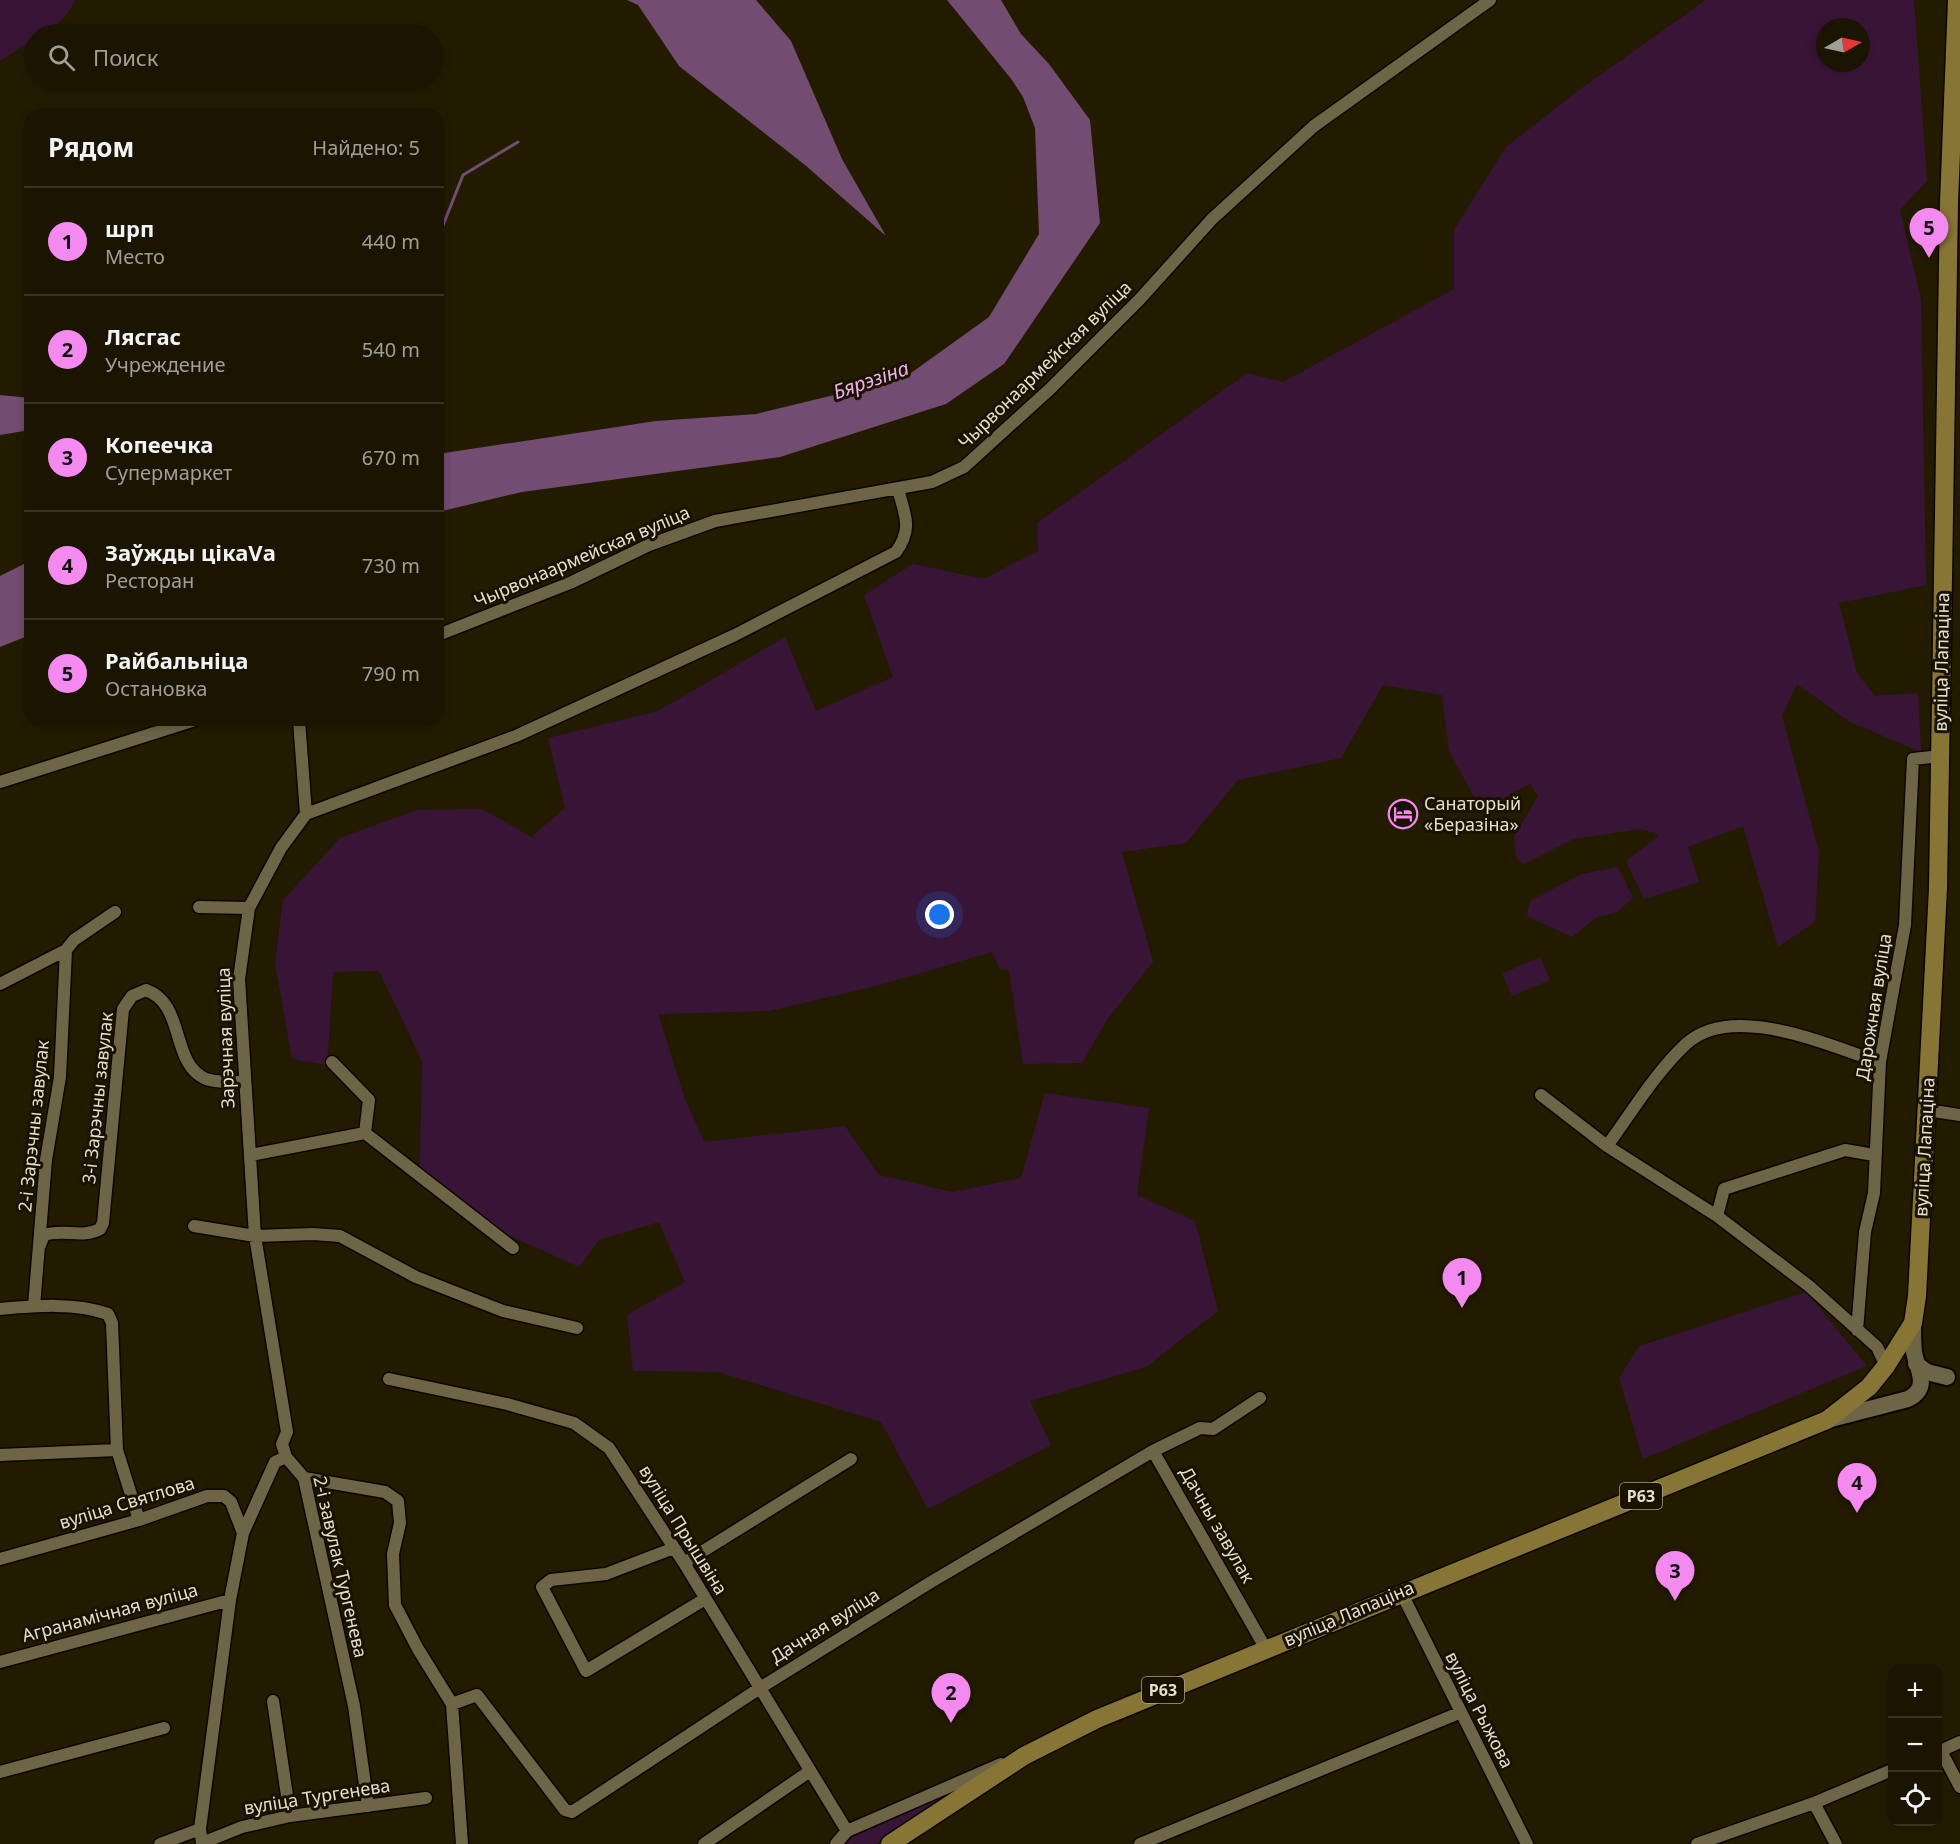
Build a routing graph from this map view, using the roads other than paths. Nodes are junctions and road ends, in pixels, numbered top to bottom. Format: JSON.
{"nodes":[{"id":1,"x":1490,"y":0,"type":"edge"},
{"id":2,"x":1957,"y":0,"type":"edge"},
{"id":3,"x":898,"y":489,"type":"junction"},
{"id":4,"x":444,"y":633,"type":"edge"},
{"id":5,"x":176,"y":726,"type":"edge"},
{"id":6,"x":299,"y":726,"type":"edge"},
{"id":7,"x":1941,"y":756,"type":"junction"},
{"id":8,"x":0,"y":782,"type":"edge"},
{"id":9,"x":306,"y":814,"type":"junction"},
{"id":10,"x":199,"y":907,"type":"dead end"},
{"id":11,"x":249,"y":908,"type":"junction"},
{"id":12,"x":115,"y":912,"type":"dead end"},
{"id":13,"x":66,"y":950,"type":"junction"},
{"id":14,"x":0,"y":984,"type":"edge"},
{"id":15,"x":332,"y":1062,"type":"dead end"},
{"id":16,"x":1880,"y":1062,"type":"junction"},
{"id":17,"x":243,"y":1082,"type":"junction"},
{"id":18,"x":1540,"y":1095,"type":"dead end"},
{"id":19,"x":1927,"y":1110,"type":"junction"},
{"id":20,"x":1960,"y":1115,"type":"edge"},
{"id":21,"x":365,"y":1133,"type":"junction"},
{"id":22,"x":1607,"y":1146,"type":"junction"},
{"id":23,"x":251,"y":1155,"type":"junction"},
{"id":24,"x":1874,"y":1155,"type":"junction"},
{"id":25,"x":1718,"y":1216,"type":"junction"},
{"id":26,"x":194,"y":1226,"type":"dead end"},
{"id":27,"x":255,"y":1236,"type":"junction"},
{"id":28,"x":40,"y":1245,"type":"junction"},
{"id":29,"x":513,"y":1248,"type":"dead end"},
{"id":30,"x":34,"y":1306,"type":"junction"},
{"id":31,"x":0,"y":1309,"type":"edge"},
{"id":32,"x":1913,"y":1323,"type":"junction"},
{"id":33,"x":577,"y":1328,"type":"dead end"},
{"id":34,"x":1857,"y":1330,"type":"junction"},
{"id":35,"x":1886,"y":1366,"type":"junction"},
{"id":36,"x":1918,"y":1366,"type":"junction"},
{"id":37,"x":1954,"y":1375,"type":"edge"},
{"id":38,"x":389,"y":1378,"type":"dead end"},
{"id":39,"x":1920,"y":1390,"type":"junction"},
{"id":40,"x":1260,"y":1398,"type":"dead end"},
{"id":41,"x":1896,"y":1400,"type":"junction"},
{"id":42,"x":1827,"y":1420,"type":"junction"},
{"id":43,"x":117,"y":1450,"type":"junction"},
{"id":44,"x":1153,"y":1450,"type":"junction"},
{"id":45,"x":0,"y":1455,"type":"edge"},
{"id":46,"x":286,"y":1456,"type":"junction"},
{"id":47,"x":850,"y":1459,"type":"dead end"},
{"id":48,"x":304,"y":1478,"type":"junction"},
{"id":49,"x":139,"y":1520,"type":"junction"},
{"id":50,"x":243,"y":1533,"type":"junction"},
{"id":51,"x":674,"y":1548,"type":"junction"},
{"id":52,"x":0,"y":1559,"type":"edge"},
{"id":53,"x":684,"y":1563,"type":"junction"},
{"id":54,"x":1401,"y":1592,"type":"junction"},
{"id":55,"x":705,"y":1599,"type":"junction"},
{"id":56,"x":230,"y":1600,"type":"junction"},
{"id":57,"x":1266,"y":1649,"type":"junction"},
{"id":58,"x":0,"y":1662,"type":"edge"},
{"id":59,"x":760,"y":1688,"type":"junction"},
{"id":60,"x":273,"y":1701,"type":"dead end"},
{"id":61,"x":452,"y":1704,"type":"junction"},
{"id":62,"x":1459,"y":1713,"type":"junction"},
{"id":63,"x":164,"y":1728,"type":"dead end"},
{"id":64,"x":1960,"y":1742,"type":"edge"},
{"id":65,"x":1942,"y":1751,"type":"edge"},
{"id":66,"x":1024,"y":1756,"type":"junction"},
{"id":67,"x":1942,"y":1757,"type":"edge"},
{"id":68,"x":810,"y":1771,"type":"junction"},
{"id":69,"x":0,"y":1772,"type":"edge"},
{"id":70,"x":1888,"y":1772,"type":"edge"},
{"id":71,"x":1960,"y":1787,"type":"edge"},
{"id":72,"x":426,"y":1798,"type":"dead end"},
{"id":73,"x":1814,"y":1803,"type":"junction"},
{"id":74,"x":368,"y":1806,"type":"junction"},
{"id":75,"x":290,"y":1816,"type":"junction"},
{"id":76,"x":200,"y":1829,"type":"junction"},
{"id":77,"x":847,"y":1832,"type":"junction"},
{"id":78,"x":160,"y":1844,"type":"edge"},
{"id":79,"x":202,"y":1844,"type":"edge"},
{"id":80,"x":462,"y":1844,"type":"edge"},
{"id":81,"x":704,"y":1844,"type":"edge"},
{"id":82,"x":836,"y":1844,"type":"edge"},
{"id":83,"x":890,"y":1844,"type":"edge"},
{"id":84,"x":1140,"y":1844,"type":"edge"},
{"id":85,"x":1527,"y":1844,"type":"edge"},
{"id":86,"x":1697,"y":1844,"type":"edge"},
{"id":87,"x":1836,"y":1844,"type":"edge"}],
"edges":[{"from":1,"to":3,"type":"street","name":"Чырвонаармейская вуліца"},
{"from":2,"to":7,"type":"main road","name":"вуліца Лапаціна","number":"Р63"},
{"from":3,"to":4,"type":"street","name":"Чырвонаармейская вуліца"},
{"from":3,"to":9,"type":"street"},
{"from":5,"to":8,"type":"street"},
{"from":6,"to":9,"type":"street"},
{"from":7,"to":16,"type":"street","name":"Дарожная вуліца"},
{"from":7,"to":19,"type":"main road","name":"вуліца Лапаціна","number":"Р63"},
{"from":9,"to":11,"type":"street","name":"Зарэчная вуліца"},
{"from":10,"to":11,"type":"street"},
{"from":11,"to":17,"type":"street","name":"Зарэчная вуліца"},
{"from":12,"to":13,"type":"street"},
{"from":13,"to":14,"type":"street"},
{"from":13,"to":28,"type":"street","name":"2-і Зарэчны завулак"},
{"from":15,"to":21,"type":"street"},
{"from":16,"to":22,"type":"street"},
{"from":16,"to":24,"type":"street","name":"Дарожная вуліца"},
{"from":17,"to":23,"type":"street","name":"Зарэчная вуліца"},
{"from":17,"to":28,"type":"street","name":"3-і Зарэчны завулак"},
{"from":18,"to":22,"type":"street"},
{"from":19,"to":20,"type":"street"},
{"from":19,"to":32,"type":"main road","name":"вуліца Лапаціна","number":"Р63"},
{"from":21,"to":23,"type":"street"},
{"from":21,"to":29,"type":"street"},
{"from":22,"to":25,"type":"street"},
{"from":23,"to":27,"type":"street"},
{"from":24,"to":25,"type":"street"},
{"from":24,"to":34,"type":"street","name":"Дарожная вуліца"},
{"from":25,"to":34,"type":"street"},
{"from":26,"to":27,"type":"street"},
{"from":27,"to":33,"type":"street"},
{"from":27,"to":46,"type":"street"},
{"from":28,"to":30,"type":"street","name":"2-і Зарэчны завулак"},
{"from":30,"to":31,"type":"street"},
{"from":30,"to":43,"type":"street"},
{"from":32,"to":35,"type":"main road","name":"вуліца Лапаціна","number":"Р63"},
{"from":32,"to":36,"type":"main road","name":"вуліца Лапаціна","number":"Р63"},
{"from":34,"to":35,"type":"street"},
{"from":35,"to":36,"type":"main road"},
{"from":35,"to":41,"type":"main road","name":"вуліца Лапаціна","number":"Р63"},
{"from":35,"to":42,"type":"main road","name":"вуліца Лапаціна","number":"Р63"},
{"from":36,"to":37,"type":"main road"},
{"from":36,"to":39,"type":"main road","name":"вуліца Лапаціна","number":"Р63"},
{"from":37,"to":39,"type":"main road"},
{"from":38,"to":51,"type":"street","name":"вуліца Прышвіна"},
{"from":39,"to":41,"type":"main road","name":"вуліца Лапаціна","number":"Р63"},
{"from":40,"to":44,"type":"street","name":"Дачная вуліца"},
{"from":41,"to":42,"type":"main road","name":"вуліца Лапаціна","number":"Р63"},
{"from":42,"to":54,"type":"main road","name":"вуліца Лапаціна","number":"Р63"},
{"from":43,"to":45,"type":"street"},
{"from":43,"to":49,"type":"street"},
{"from":44,"to":57,"type":"street","name":"Дачны завулак"},
{"from":44,"to":59,"type":"street","name":"Дачная вуліца"},
{"from":46,"to":48,"type":"street","name":"2-і завулак Тургенева"},
{"from":46,"to":50,"type":"street","name":"вуліца Тургенева"},
{"from":47,"to":53,"type":"street"},
{"from":48,"to":61,"type":"street"},
{"from":48,"to":74,"type":"street","name":"2-і завулак Тургенева"},
{"from":49,"to":50,"type":"street","name":"вуліца Святлова"},
{"from":49,"to":52,"type":"street","name":"вуліца Святлова"},
{"from":50,"to":56,"type":"street","name":"вуліца Тургенева"},
{"from":51,"to":53,"type":"street","name":"вуліца Прышвіна"},
{"from":51,"to":55,"type":"street"},
{"from":53,"to":55,"type":"street","name":"вуліца Прышвіна"},
{"from":54,"to":57,"type":"main road","name":"вуліца Лапаціна","number":"Р63"},
{"from":54,"to":62,"type":"street","name":"вуліца Рыжова"},
{"from":55,"to":59,"type":"street","name":"вуліца Прышвіна"},
{"from":56,"to":58,"type":"street","name":"Агранамічная вуліца"},
{"from":56,"to":76,"type":"street","name":"вуліца Тургенева"},
{"from":57,"to":66,"type":"main road","name":"вуліца Лапаціна","number":"Р63"},
{"from":59,"to":61,"type":"street","name":"Дачная вуліца"},
{"from":59,"to":68,"type":"street","name":"вуліца Прышвіна"},
{"from":60,"to":75,"type":"street"},
{"from":61,"to":80,"type":"street"},
{"from":62,"to":84,"type":"street"},
{"from":62,"to":85,"type":"street","name":"вуліца Рыжова"},
{"from":63,"to":69,"type":"street"},
{"from":64,"to":65,"type":"street"},
{"from":66,"to":77,"type":"street"},
{"from":66,"to":83,"type":"main road","name":"вуліца Лапаціна","number":"Р63"},
{"from":67,"to":71,"type":"street"},
{"from":68,"to":77,"type":"street","name":"вуліца Прышвіна"},
{"from":68,"to":81,"type":"street"},
{"from":70,"to":73,"type":"street"},
{"from":72,"to":74,"type":"street","name":"вуліца Тургенева"},
{"from":73,"to":86,"type":"street"},
{"from":73,"to":87,"type":"street"},
{"from":74,"to":75,"type":"street","name":"вуліца Тургенева"},
{"from":75,"to":79,"type":"street","name":"вуліца Тургенева"},
{"from":76,"to":78,"type":"street"},
{"from":76,"to":79,"type":"street","name":"вуліца Тургенева"},
{"from":77,"to":82,"type":"street"}]}
